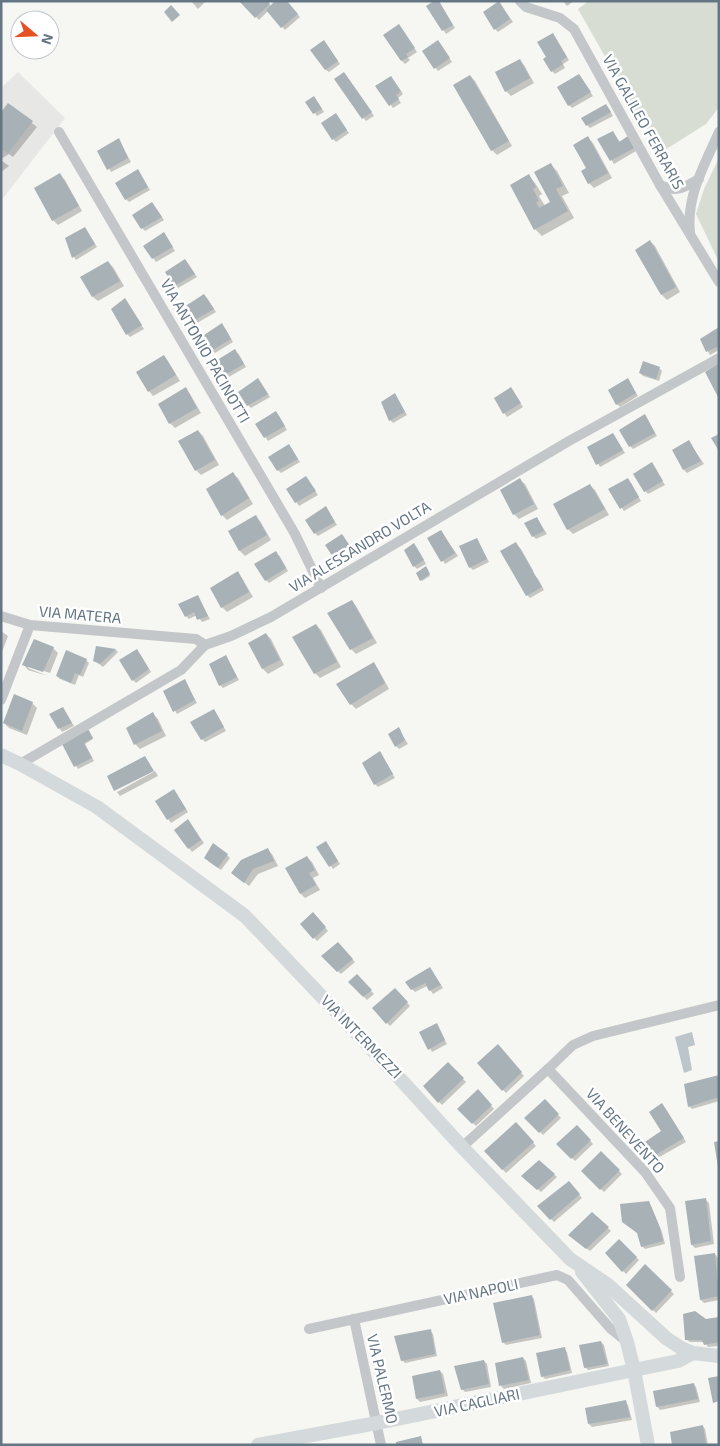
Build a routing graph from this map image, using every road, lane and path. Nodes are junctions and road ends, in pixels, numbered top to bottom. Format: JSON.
{"nodes":[{"id":1,"x":520,"y":1,"type":"edge"},
{"id":2,"x":59,"y":132,"type":"dead end"},
{"id":3,"x":719,"y":132,"type":"edge"},
{"id":4,"x":699,"y":179,"type":"junction"},
{"id":5,"x":660,"y":185,"type":"junction"},
{"id":6,"x":679,"y":190,"type":"junction"},
{"id":7,"x":691,"y":200,"type":"junction"},
{"id":8,"x":671,"y":204,"type":"junction"},
{"id":9,"x":691,"y":236,"type":"junction"},
{"id":10,"x":719,"y":282,"type":"edge"},
{"id":11,"x":719,"y":358,"type":"edge"},
{"id":12,"x":321,"y":588,"type":"junction"},
{"id":13,"x":1,"y":616,"type":"edge"},
{"id":14,"x":30,"y":625,"type":"junction"},
{"id":15,"x":205,"y":645,"type":"junction"},
{"id":16,"x":1,"y":700,"type":"edge"},
{"id":17,"x":1,"y":755,"type":"edge"},
{"id":18,"x":20,"y":764,"type":"junction"},
{"id":19,"x":719,"y":1005,"type":"edge"},
{"id":20,"x":548,"y":1070,"type":"junction"},
{"id":21,"x":462,"y":1147,"type":"junction"},
{"id":22,"x":570,"y":1259,"type":"junction"},
{"id":23,"x":680,"y":1277,"type":"dead end"},
{"id":24,"x":354,"y":1319,"type":"junction"},
{"id":25,"x":308,"y":1329,"type":"dead end"},
{"id":26,"x":627,"y":1342,"type":"junction"},
{"id":27,"x":693,"y":1353,"type":"junction"},
{"id":28,"x":719,"y":1356,"type":"edge"},
{"id":29,"x":634,"y":1370,"type":"junction"},
{"id":30,"x":377,"y":1423,"type":"junction"},
{"id":31,"x":258,"y":1445,"type":"edge"},
{"id":32,"x":382,"y":1445,"type":"edge"},
{"id":33,"x":648,"y":1445,"type":"edge"}],
"edges":[{"from":1,"to":5,"type":"street","name":"VIA GALILEO FERRARIS"},
{"from":2,"to":12,"type":"street","name":"VIA ANTONIO PACINOTTI"},
{"from":3,"to":4,"type":"street"},
{"from":4,"to":6,"type":"street"},
{"from":4,"to":7,"type":"street"},
{"from":5,"to":6,"type":"street"},
{"from":5,"to":8,"type":"street","name":"VIA GALILEO FERRARIS"},
{"from":6,"to":8,"type":"street"},
{"from":7,"to":8,"type":"street"},
{"from":7,"to":9,"type":"street"},
{"from":8,"to":9,"type":"street","name":"VIA GALILEO FERRARIS"},
{"from":9,"to":10,"type":"street","name":"VIA GALILEO FERRARIS"},
{"from":11,"to":12,"type":"street","name":"VIA ALESSANDRO VOLTA"},
{"from":12,"to":15,"type":"street","name":"VIA ALESSANDRO VOLTA"},
{"from":13,"to":14,"type":"street"},
{"from":14,"to":15,"type":"street","name":"VIA MATERA"},
{"from":14,"to":16,"type":"street","name":"VIA MATERA"},
{"from":15,"to":18,"type":"street","name":"VIA ALESSANDRO VOLTA"},
{"from":17,"to":18,"type":"street","name":"VIA INTERMEZZI"},
{"from":18,"to":21,"type":"street","name":"VIA INTERMEZZI"},
{"from":19,"to":20,"type":"street"},
{"from":20,"to":21,"type":"street"},
{"from":20,"to":23,"type":"street","name":"VIA BENEVENTO"},
{"from":21,"to":22,"type":"street","name":"VIA INTERMEZZI"},
{"from":22,"to":26,"type":"street"},
{"from":22,"to":27,"type":"street","name":"VIA INTERMEZZI"},
{"from":24,"to":25,"type":"street","name":"VIA NAPOLI"},
{"from":24,"to":26,"type":"street","name":"VIA NAPOLI"},
{"from":24,"to":30,"type":"street","name":"VIA PALERMO"},
{"from":26,"to":29,"type":"street"},
{"from":27,"to":28,"type":"street"},
{"from":27,"to":29,"type":"street","name":"VIA CAGLIARI"},
{"from":29,"to":30,"type":"street","name":"VIA CAGLIARI"},
{"from":29,"to":33,"type":"street"},
{"from":30,"to":31,"type":"street","name":"VIA CAGLIARI"},
{"from":30,"to":32,"type":"street","name":"VIA PALERMO"}]}
